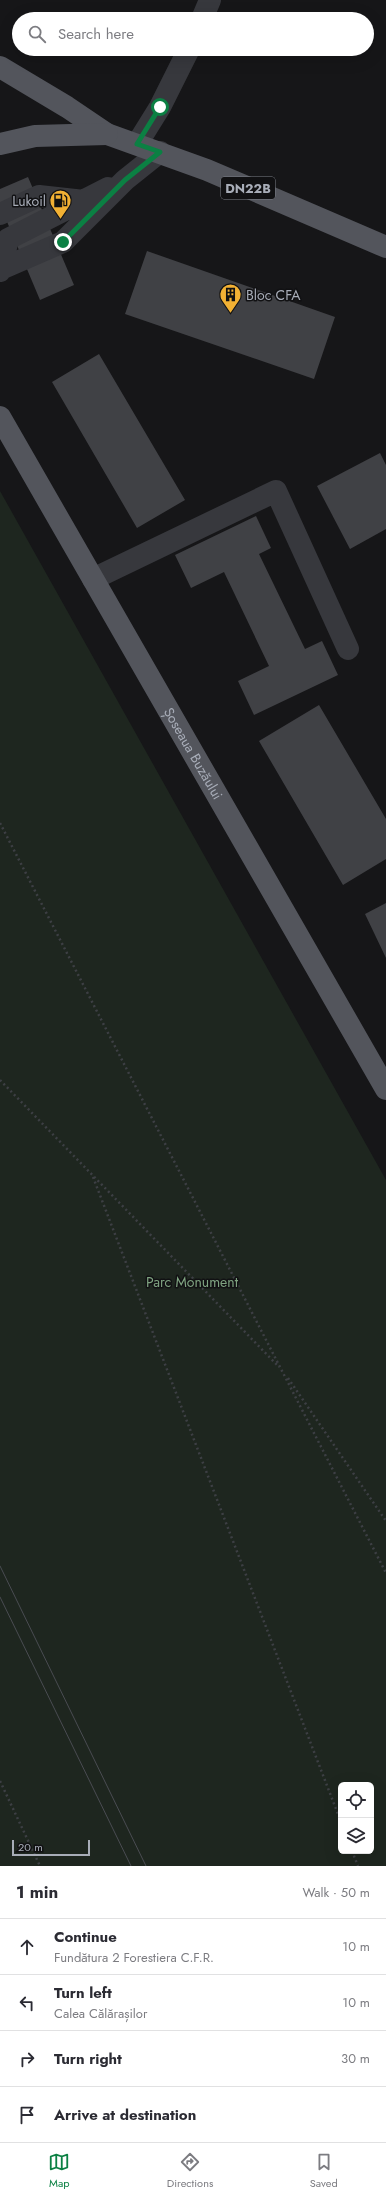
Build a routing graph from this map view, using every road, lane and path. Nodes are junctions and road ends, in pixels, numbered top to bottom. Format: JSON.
{"nodes":[{"id":1,"x":210,"y":0,"type":"edge"},
{"id":2,"x":205,"y":12,"type":"edge"},
{"id":3,"x":186,"y":56,"type":"edge"},
{"id":4,"x":0,"y":67,"type":"edge"},
{"id":5,"x":107,"y":134,"type":"junction"},
{"id":6,"x":0,"y":144,"type":"edge"},
{"id":7,"x":137,"y":144,"type":"junction"},
{"id":8,"x":160,"y":152,"type":"junction"},
{"id":9,"x":125,"y":180,"type":"junction"},
{"id":10,"x":84,"y":201,"type":"junction"},
{"id":11,"x":0,"y":216,"type":"edge"},
{"id":12,"x":8,"y":239,"type":"junction"},
{"id":13,"x":386,"y":247,"type":"edge"},
{"id":14,"x":1,"y":270,"type":"edge"},
{"id":15,"x":0,"y":417,"type":"edge"},
{"id":16,"x":93,"y":579,"type":"junction"},
{"id":17,"x":348,"y":649,"type":"dead end"},
{"id":18,"x":0,"y":823,"type":"edge"},
{"id":19,"x":0,"y":1080,"type":"edge"},
{"id":20,"x":386,"y":1089,"type":"edge"},
{"id":21,"x":93,"y":1177,"type":"junction"},
{"id":22,"x":282,"y":1370,"type":"junction"},
{"id":23,"x":386,"y":1521,"type":"edge"},
{"id":24,"x":386,"y":1573,"type":"edge"},
{"id":25,"x":0,"y":1781,"type":"edge"},
{"id":26,"x":339,"y":1818,"type":"edge"},
{"id":27,"x":353,"y":1854,"type":"edge"},
{"id":28,"x":40,"y":1866,"type":"edge"},
{"id":29,"x":358,"y":1866,"type":"edge"}],
"edges":[{"from":1,"to":2,"type":"street"},
{"from":3,"to":7,"type":"street"},
{"from":4,"to":5,"type":"main road","number":"DN22B"},
{"from":5,"to":6,"type":"main road","number":"DN22B"},
{"from":5,"to":7,"type":"main road","number":"DN22B"},
{"from":7,"to":8,"type":"main road","number":"DN22B"},
{"from":8,"to":9,"type":"street"},
{"from":8,"to":13,"type":"main road","number":"DN22B"},
{"from":9,"to":10,"type":"street"},
{"from":9,"to":14,"type":"street"},
{"from":10,"to":11,"type":"street"},
{"from":10,"to":12,"type":"street"},
{"from":11,"to":12,"type":"street"},
{"from":12,"to":14,"type":"street"},
{"from":15,"to":16,"type":"main road","name":"Șoseaua Buzăului"},
{"from":16,"to":17,"type":"street"},
{"from":16,"to":20,"type":"main road","name":"Șoseaua Buzăului"},
{"from":18,"to":22,"type":"path"},
{"from":19,"to":21,"type":"path"},
{"from":21,"to":22,"type":"path"},
{"from":21,"to":26,"type":"path"},
{"from":22,"to":23,"type":"path"},
{"from":22,"to":24,"type":"path"},
{"from":25,"to":28,"type":"path"},
{"from":27,"to":29,"type":"path"}]}
